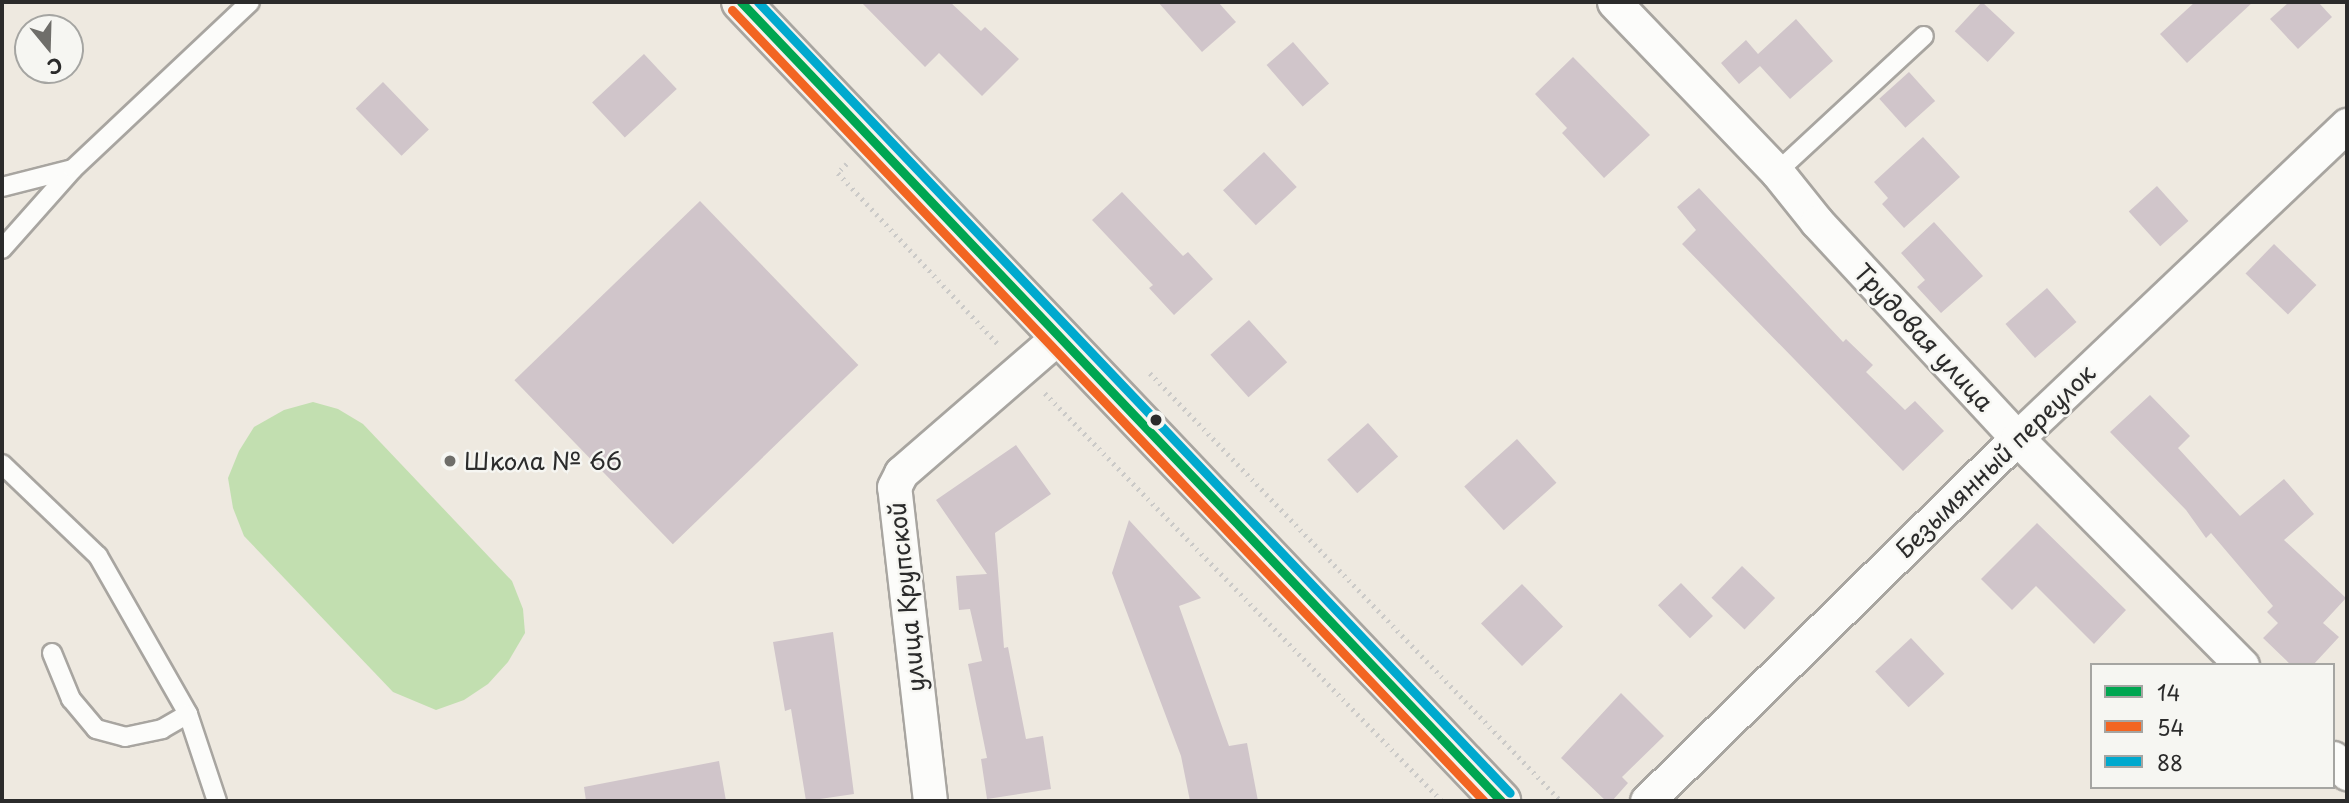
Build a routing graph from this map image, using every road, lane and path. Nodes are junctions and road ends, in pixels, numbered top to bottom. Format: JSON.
{"nodes":[{"id":1,"x":250,"y":2,"type":"edge"},
{"id":2,"x":741,"y":2,"type":"edge"},
{"id":3,"x":1614,"y":2,"type":"edge"},
{"id":4,"x":1924,"y":36,"type":"dead end"},
{"id":5,"x":2347,"y":125,"type":"edge"},
{"id":6,"x":73,"y":169,"type":"junction"},
{"id":7,"x":1777,"y":172,"type":"junction"},
{"id":8,"x":838,"y":173,"type":"dead end"},
{"id":9,"x":2,"y":187,"type":"edge"},
{"id":10,"x":2,"y":249,"type":"edge"},
{"id":11,"x":1057,"y":338,"type":"junction"},
{"id":12,"x":1143,"y":366,"type":"dead end"},
{"id":13,"x":1021,"y":369,"type":"junction"},
{"id":14,"x":2017,"y":439,"type":"junction"},
{"id":15,"x":2,"y":464,"type":"edge"},
{"id":16,"x":52,"y":653,"type":"dead end"},
{"id":17,"x":2240,"y":663,"type":"edge"},
{"id":18,"x":188,"y":714,"type":"junction"},
{"id":19,"x":2335,"y":760,"type":"edge"},
{"id":20,"x":2347,"y":774,"type":"edge"},
{"id":21,"x":217,"y":801,"type":"edge"},
{"id":22,"x":930,"y":801,"type":"edge"},
{"id":23,"x":1442,"y":801,"type":"edge"},
{"id":24,"x":1500,"y":801,"type":"edge"},
{"id":25,"x":1561,"y":801,"type":"edge"},
{"id":26,"x":1647,"y":801,"type":"edge"}],
"edges":[{"from":1,"to":6,"type":"lane"},
{"from":2,"to":11,"type":"main road"},
{"from":3,"to":7,"type":"street","name":"Трудовая улица"},
{"from":4,"to":7,"type":"lane"},
{"from":5,"to":14,"type":"street","name":"Безымянный переулок"},
{"from":6,"to":9,"type":"lane"},
{"from":6,"to":10,"type":"lane"},
{"from":7,"to":14,"type":"street","name":"Трудовая улица"},
{"from":8,"to":13,"type":"path"},
{"from":11,"to":13,"type":"street","name":"улица Крупской"},
{"from":11,"to":24,"type":"main road"},
{"from":12,"to":25,"type":"path"},
{"from":13,"to":22,"type":"street","name":"улица Крупской"},
{"from":13,"to":23,"type":"path"},
{"from":14,"to":17,"type":"street","name":"Трудовая улица"},
{"from":14,"to":26,"type":"street","name":"Безымянный переулок"},
{"from":15,"to":18,"type":"lane"},
{"from":16,"to":18,"type":"lane"},
{"from":18,"to":21,"type":"lane"},
{"from":19,"to":20,"type":"street"}]}
